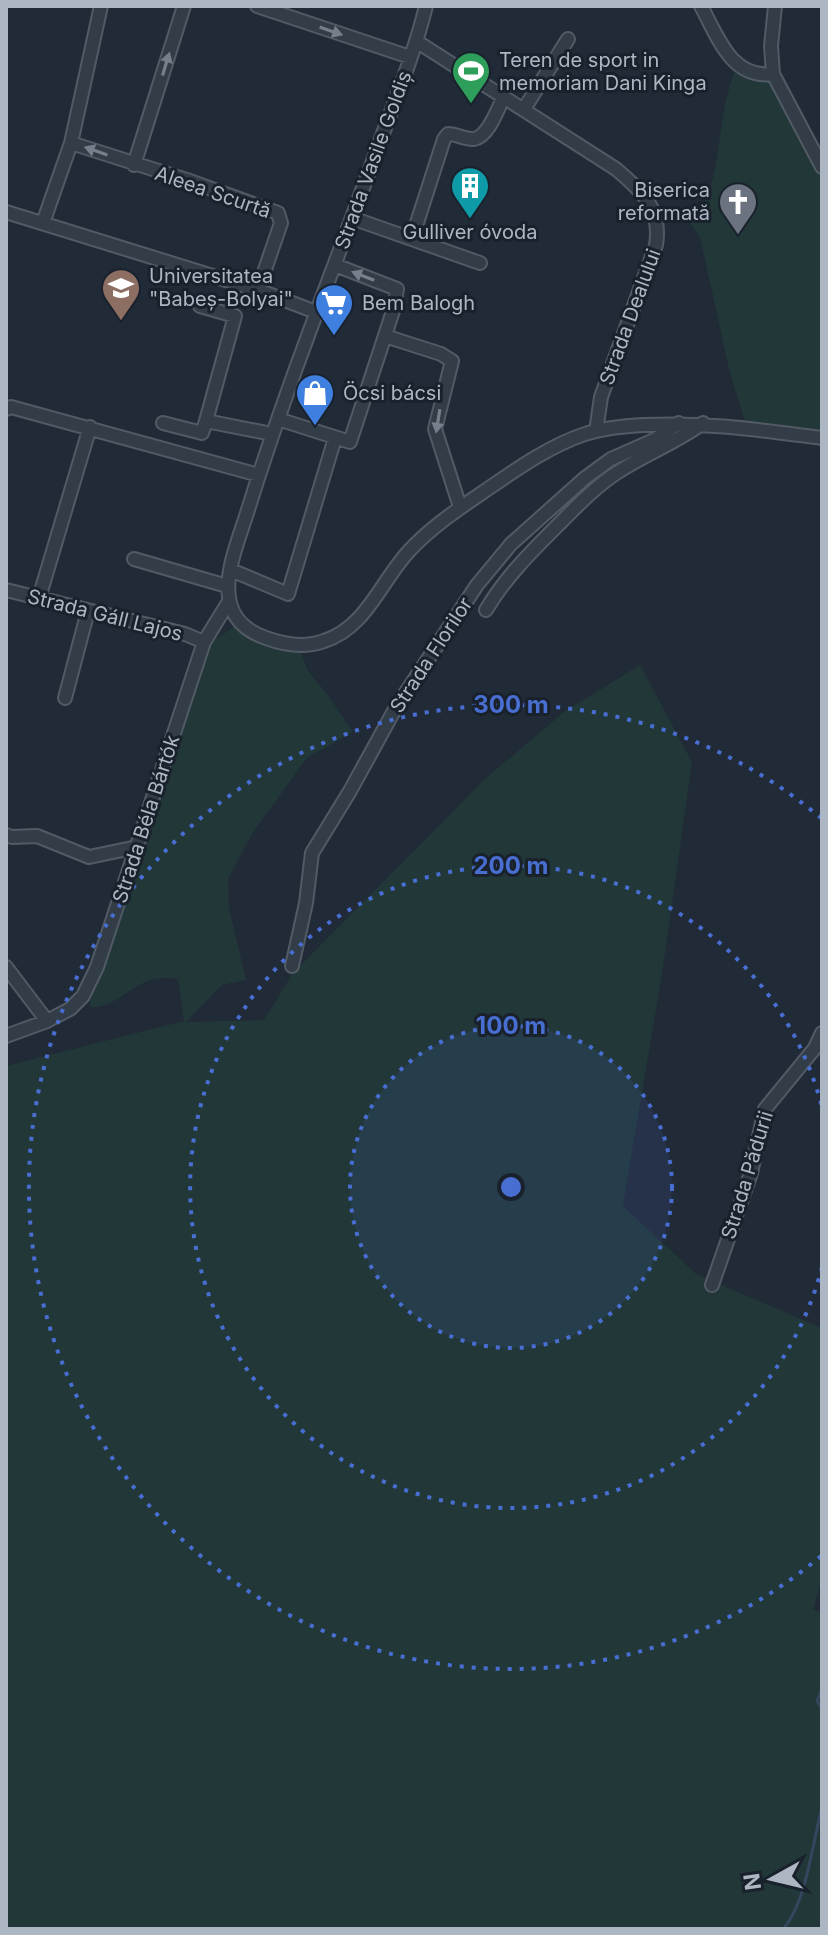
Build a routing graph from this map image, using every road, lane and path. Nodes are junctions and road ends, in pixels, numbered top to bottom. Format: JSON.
{"nodes":[{"id":1,"x":101,"y":6,"type":"edge"},
{"id":2,"x":184,"y":6,"type":"edge"},
{"id":3,"x":257,"y":6,"type":"edge"},
{"id":4,"x":426,"y":6,"type":"edge"},
{"id":5,"x":701,"y":6,"type":"edge"},
{"id":6,"x":775,"y":6,"type":"edge"},
{"id":7,"x":568,"y":39,"type":"dead end"},
{"id":8,"x":416,"y":41,"type":"junction"},
{"id":9,"x":410,"y":57,"type":"junction"},
{"id":10,"x":773,"y":74,"type":"junction"},
{"id":11,"x":504,"y":96,"type":"junction"},
{"id":12,"x":524,"y":109,"type":"junction"},
{"id":13,"x":71,"y":143,"type":"junction"},
{"id":14,"x":821,"y":162,"type":"edge"},
{"id":15,"x":134,"y":165,"type":"junction"},
{"id":16,"x":6,"y":212,"type":"edge"},
{"id":17,"x":352,"y":218,"type":"junction"},
{"id":18,"x":43,"y":223,"type":"junction"},
{"id":19,"x":415,"y":229,"type":"dead end"},
{"id":20,"x":480,"y":263,"type":"dead end"},
{"id":21,"x":335,"y":265,"type":"junction"},
{"id":22,"x":258,"y":290,"type":"junction"},
{"id":23,"x":200,"y":306,"type":"dead end"},
{"id":24,"x":316,"y":312,"type":"junction"},
{"id":25,"x":385,"y":336,"type":"junction"},
{"id":26,"x":6,"y":409,"type":"edge"},
{"id":27,"x":278,"y":419,"type":"junction"},
{"id":28,"x":206,"y":421,"type":"junction"},
{"id":29,"x":163,"y":423,"type":"dead end"},
{"id":30,"x":679,"y":423,"type":"junction"},
{"id":31,"x":703,"y":423,"type":"junction"},
{"id":32,"x":90,"y":427,"type":"junction"},
{"id":33,"x":596,"y":431,"type":"junction"},
{"id":34,"x":272,"y":434,"type":"junction"},
{"id":35,"x":335,"y":438,"type":"junction"},
{"id":36,"x":822,"y":438,"type":"edge"},
{"id":37,"x":259,"y":475,"type":"junction"},
{"id":38,"x":460,"y":507,"type":"junction"},
{"id":39,"x":134,"y":559,"type":"dead end"},
{"id":40,"x":231,"y":570,"type":"junction"},
{"id":41,"x":227,"y":586,"type":"junction"},
{"id":42,"x":6,"y":590,"type":"edge"},
{"id":43,"x":39,"y":598,"type":"junction"},
{"id":44,"x":228,"y":603,"type":"junction"},
{"id":45,"x":486,"y":610,"type":"dead end"},
{"id":46,"x":88,"y":611,"type":"junction"},
{"id":47,"x":204,"y":642,"type":"junction"},
{"id":48,"x":65,"y":698,"type":"dead end"},
{"id":49,"x":6,"y":835,"type":"edge"},
{"id":50,"x":137,"y":847,"type":"junction"},
{"id":51,"x":292,"y":966,"type":"dead end"},
{"id":52,"x":6,"y":967,"type":"edge"},
{"id":53,"x":47,"y":1021,"type":"junction"},
{"id":54,"x":822,"y":1033,"type":"edge"},
{"id":55,"x":6,"y":1036,"type":"edge"},
{"id":56,"x":712,"y":1285,"type":"dead end"}],
"edges":[{"from":1,"to":13,"type":"street"},
{"from":15,"to":2,"type":"street","one_way":true},
{"from":3,"to":9,"type":"street","one_way":true},
{"from":4,"to":8,"type":"street","name":"Strada Vasile Goldiș"},
{"from":5,"to":10,"type":"street"},
{"from":6,"to":10,"type":"street"},
{"from":7,"to":12,"type":"street"},
{"from":8,"to":9,"type":"street","name":"Strada Vasile Goldiș"},
{"from":8,"to":11,"type":"street","name":"Strada Dealului"},
{"from":9,"to":17,"type":"street","name":"Strada Vasile Goldiș"},
{"from":10,"to":14,"type":"street"},
{"from":11,"to":12,"type":"street","name":"Strada Dealului"},
{"from":11,"to":19,"type":"street"},
{"from":12,"to":33,"type":"street","name":"Strada Dealului"},
{"from":15,"to":13,"type":"street","name":"Aleea Scurtă","one_way":true},
{"from":13,"to":18,"type":"street"},
{"from":15,"to":22,"type":"street","name":"Aleea Scurtă"},
{"from":16,"to":18,"type":"street"},
{"from":17,"to":20,"type":"street"},
{"from":17,"to":21,"type":"street","name":"Strada Vasile Goldiș"},
{"from":18,"to":22,"type":"street"},
{"from":21,"to":24,"type":"street","name":"Strada Vasile Goldiș"},
{"from":25,"to":21,"type":"street","one_way":true},
{"from":22,"to":24,"type":"street"},
{"from":23,"to":28,"type":"street"},
{"from":24,"to":27,"type":"street","name":"Strada Vasile Goldiș"},
{"from":25,"to":35,"type":"street"},
{"from":25,"to":38,"type":"street","one_way":true},
{"from":26,"to":32,"type":"street"},
{"from":27,"to":34,"type":"street","name":"Strada Vasile Goldiș"},
{"from":27,"to":35,"type":"street"},
{"from":28,"to":29,"type":"street"},
{"from":28,"to":34,"type":"street"},
{"from":30,"to":31,"type":"street"},
{"from":30,"to":33,"type":"street"},
{"from":30,"to":51,"type":"street","name":"Strada Florilor"},
{"from":31,"to":36,"type":"street"},
{"from":31,"to":45,"type":"street","name":"Strada Florilor"},
{"from":32,"to":37,"type":"street"},
{"from":32,"to":43,"type":"street"},
{"from":33,"to":38,"type":"street"},
{"from":34,"to":37,"type":"street","name":"Strada Vasile Goldiș"},
{"from":35,"to":40,"type":"street"},
{"from":37,"to":40,"type":"street","name":"Strada Vasile Goldiș"},
{"from":38,"to":44,"type":"street"},
{"from":39,"to":41,"type":"street"},
{"from":40,"to":41,"type":"street","name":"Strada Vasile Goldiș"},
{"from":41,"to":44,"type":"street","name":"Strada Vasile Goldiș"},
{"from":42,"to":43,"type":"street","name":"Strada Gáll Lajos"},
{"from":43,"to":46,"type":"street","name":"Strada Gáll Lajos"},
{"from":44,"to":47,"type":"street","name":"Strada Béla Bártók"},
{"from":46,"to":47,"type":"street","name":"Strada Gáll Lajos"},
{"from":46,"to":48,"type":"street"},
{"from":47,"to":50,"type":"street","name":"Strada Béla Bártók"},
{"from":49,"to":50,"type":"street"},
{"from":50,"to":53,"type":"street","name":"Strada Béla Bártók"},
{"from":52,"to":53,"type":"street"},
{"from":53,"to":55,"type":"street","name":"Strada Béla Bártók"},
{"from":54,"to":56,"type":"street","name":"Strada Pădurii"}]}
